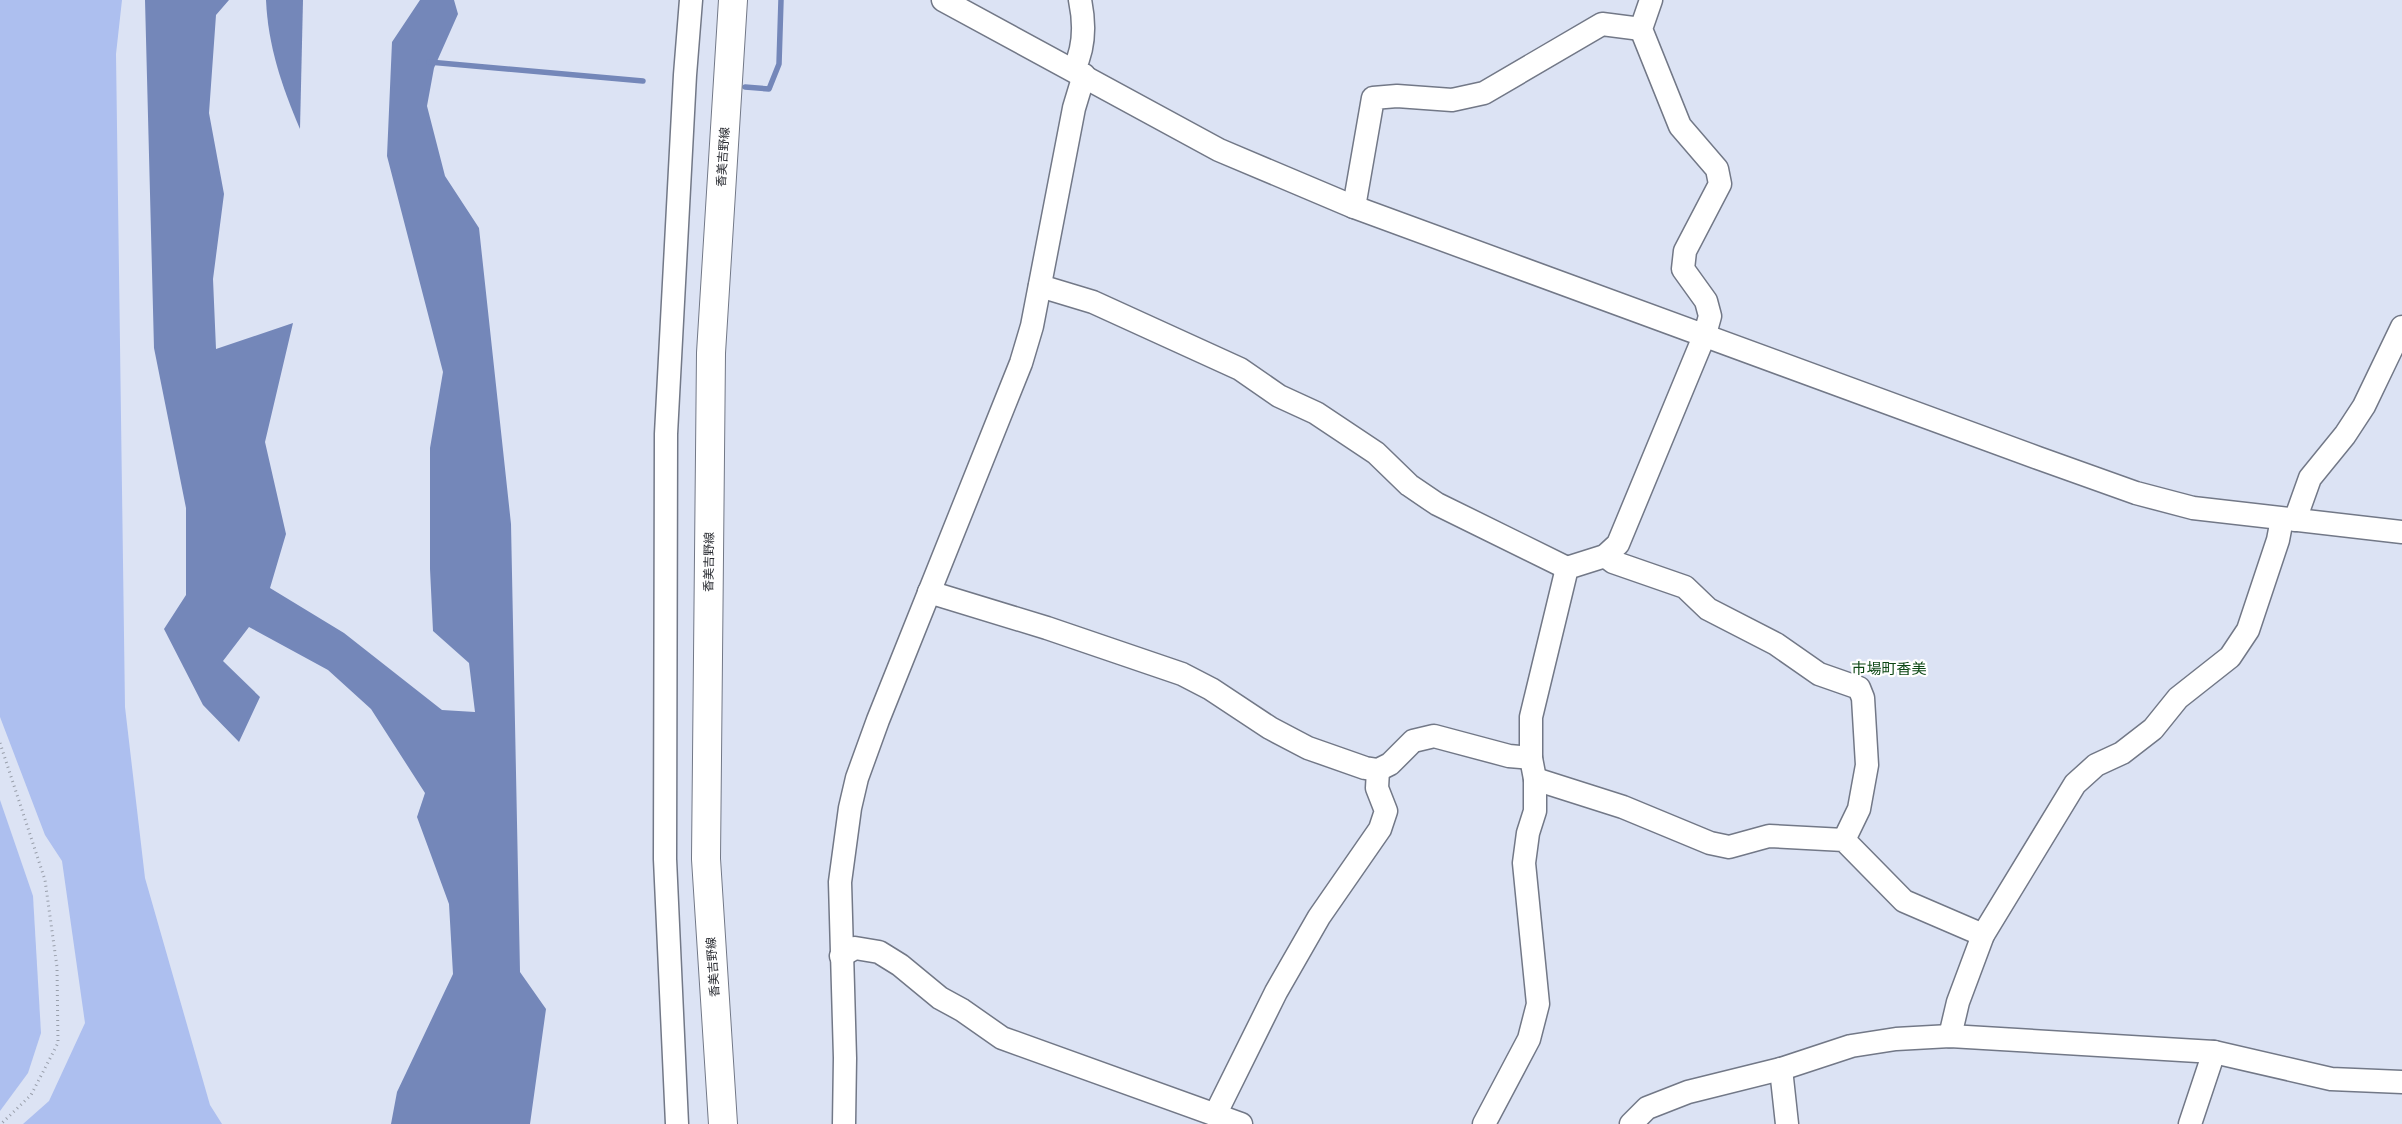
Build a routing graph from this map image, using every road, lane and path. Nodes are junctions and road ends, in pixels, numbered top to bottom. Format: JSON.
{"nodes":[{"id":1,"x":691,"y":0,"type":"edge"},
{"id":2,"x":733,"y":0,"type":"edge"},
{"id":3,"x":943,"y":0,"type":"edge"},
{"id":4,"x":1080,"y":0,"type":"edge"},
{"id":5,"x":1651,"y":0,"type":"edge"},
{"id":6,"x":1641,"y":29,"type":"junction"},
{"id":7,"x":1079,"y":72,"type":"junction"},
{"id":8,"x":1354,"y":207,"type":"junction"},
{"id":9,"x":1040,"y":286,"type":"junction"},
{"id":10,"x":2402,"y":327,"type":"edge"},
{"id":11,"x":1705,"y":334,"type":"junction"},
{"id":12,"x":2289,"y":520,"type":"junction"},
{"id":13,"x":2402,"y":532,"type":"edge"},
{"id":14,"x":1605,"y":556,"type":"junction"},
{"id":15,"x":1567,"y":568,"type":"junction"},
{"id":16,"x":929,"y":592,"type":"junction"},
{"id":17,"x":0,"y":743,"type":"edge"},
{"id":18,"x":1533,"y":768,"type":"junction"},
{"id":19,"x":1378,"y":770,"type":"junction"},
{"id":20,"x":1844,"y":840,"type":"junction"},
{"id":21,"x":1983,"y":935,"type":"junction"},
{"id":22,"x":841,"y":956,"type":"junction"},
{"id":23,"x":1950,"y":1036,"type":"junction"},
{"id":24,"x":2214,"y":1052,"type":"junction"},
{"id":25,"x":1781,"y":1069,"type":"junction"},
{"id":26,"x":2402,"y":1082,"type":"edge"},
{"id":27,"x":1215,"y":1115,"type":"junction"},
{"id":28,"x":2,"y":1124,"type":"edge"},
{"id":29,"x":678,"y":1124,"type":"edge"},
{"id":30,"x":723,"y":1124,"type":"edge"},
{"id":31,"x":844,"y":1124,"type":"edge"},
{"id":32,"x":1241,"y":1124,"type":"edge"},
{"id":33,"x":1484,"y":1124,"type":"edge"},
{"id":34,"x":1631,"y":1124,"type":"edge"},
{"id":35,"x":1786,"y":1124,"type":"edge"},
{"id":36,"x":2190,"y":1124,"type":"edge"}],
"edges":[{"from":1,"to":29,"type":"street"},
{"from":2,"to":30,"type":"main road","name":"香美吉野線"},
{"from":3,"to":7,"type":"street"},
{"from":4,"to":7,"type":"street"},
{"from":5,"to":6,"type":"street"},
{"from":6,"to":8,"type":"street"},
{"from":6,"to":11,"type":"street"},
{"from":7,"to":8,"type":"street"},
{"from":7,"to":9,"type":"street"},
{"from":8,"to":11,"type":"street"},
{"from":9,"to":15,"type":"street"},
{"from":9,"to":16,"type":"street"},
{"from":10,"to":12,"type":"street"},
{"from":11,"to":12,"type":"street"},
{"from":11,"to":14,"type":"street"},
{"from":12,"to":13,"type":"street"},
{"from":12,"to":21,"type":"street"},
{"from":14,"to":15,"type":"street"},
{"from":14,"to":20,"type":"street"},
{"from":15,"to":18,"type":"street"},
{"from":16,"to":19,"type":"street"},
{"from":16,"to":22,"type":"street"},
{"from":17,"to":28,"type":"path"},
{"from":18,"to":19,"type":"street"},
{"from":18,"to":20,"type":"street"},
{"from":18,"to":33,"type":"street"},
{"from":19,"to":27,"type":"street"},
{"from":20,"to":21,"type":"street"},
{"from":21,"to":23,"type":"street"},
{"from":22,"to":27,"type":"street"},
{"from":22,"to":31,"type":"street"},
{"from":23,"to":24,"type":"street"},
{"from":23,"to":25,"type":"street"},
{"from":24,"to":26,"type":"street"},
{"from":24,"to":36,"type":"street"},
{"from":25,"to":34,"type":"street"},
{"from":25,"to":35,"type":"street"},
{"from":27,"to":32,"type":"street"}]}
